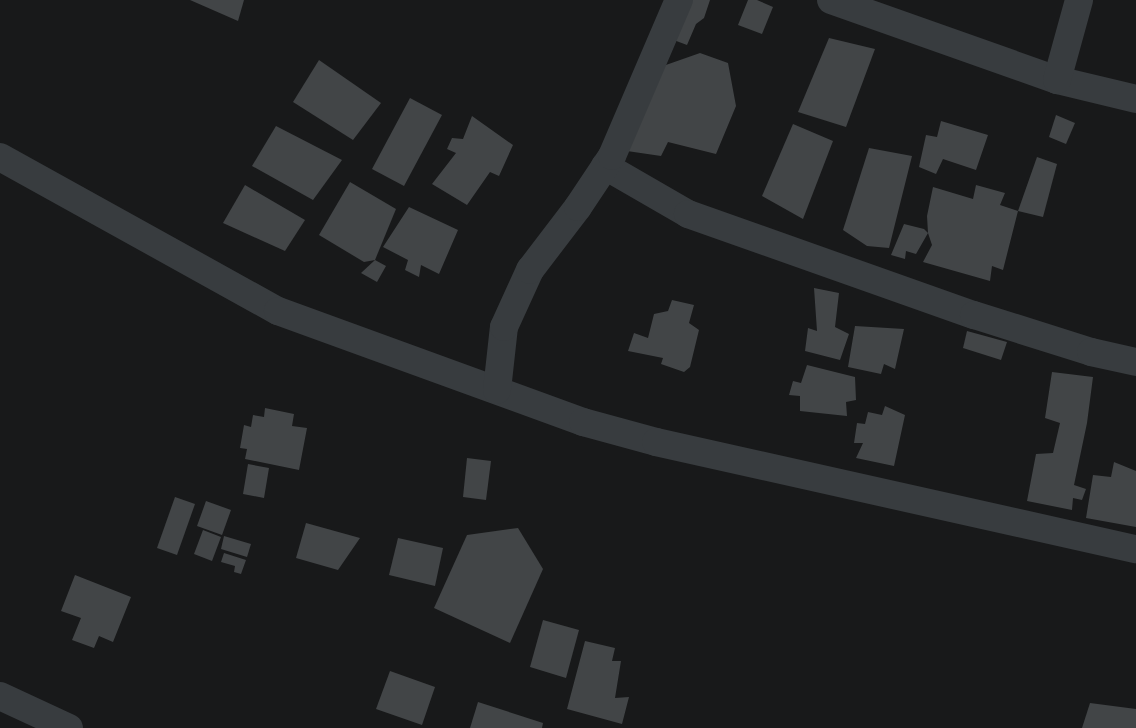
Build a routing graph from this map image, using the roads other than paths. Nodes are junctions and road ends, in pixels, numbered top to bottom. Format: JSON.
{"nodes":[{"id":1,"x":679,"y":0,"type":"edge"},
{"id":2,"x":831,"y":0,"type":"edge"},
{"id":3,"x":1079,"y":0,"type":"edge"},
{"id":4,"x":1057,"y":80,"type":"junction"},
{"id":5,"x":1136,"y":99,"type":"edge"},
{"id":6,"x":0,"y":157,"type":"edge"},
{"id":7,"x":606,"y":166,"type":"junction"},
{"id":8,"x":1136,"y":362,"type":"edge"},
{"id":9,"x":497,"y":390,"type":"junction"},
{"id":10,"x":1136,"y":549,"type":"edge"},
{"id":11,"x":0,"y":696,"type":"edge"},
{"id":12,"x":70,"y":728,"type":"edge"}],
"edges":[{"from":1,"to":7,"type":"street"},
{"from":2,"to":4,"type":"street"},
{"from":3,"to":4,"type":"street"},
{"from":4,"to":5,"type":"street"},
{"from":6,"to":9,"type":"street"},
{"from":7,"to":8,"type":"street"},
{"from":7,"to":9,"type":"street"},
{"from":9,"to":10,"type":"street"},
{"from":11,"to":12,"type":"street"}]}
